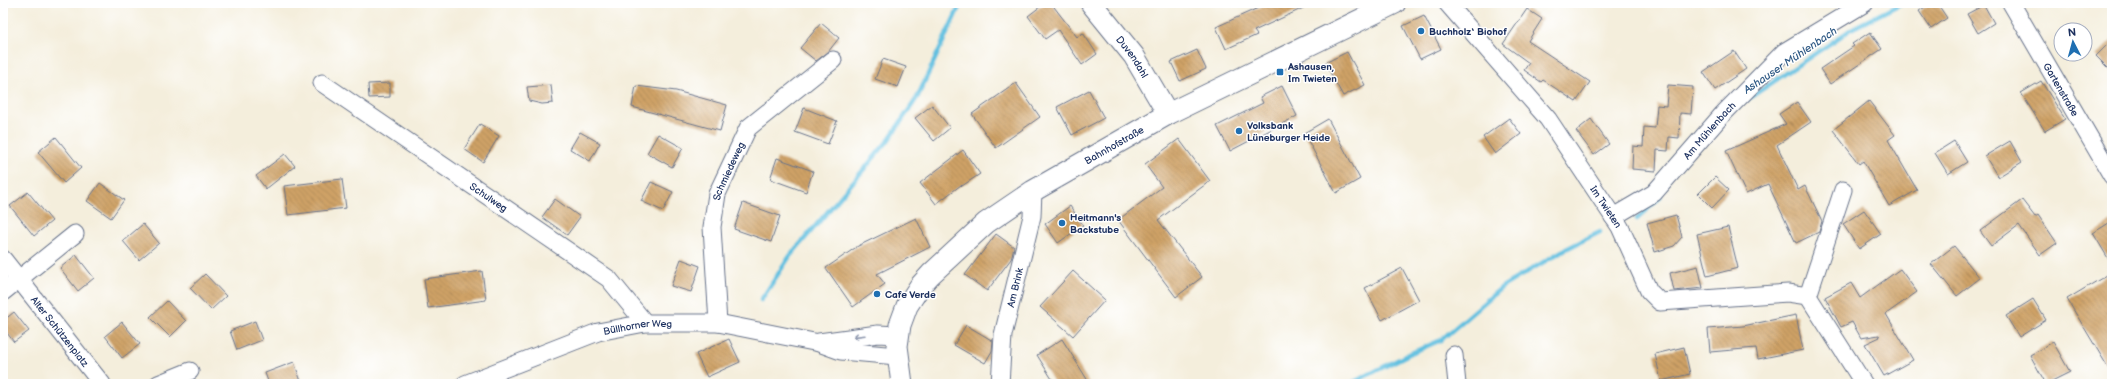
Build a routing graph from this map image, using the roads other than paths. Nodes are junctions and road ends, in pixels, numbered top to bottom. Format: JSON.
{"nodes":[{"id":1,"x":1091,"y":3,"type":"edge"},
{"id":2,"x":1396,"y":3,"type":"edge"},
{"id":3,"x":1447,"y":3,"type":"edge"},
{"id":4,"x":1865,"y":3,"type":"edge"},
{"id":5,"x":2011,"y":3,"type":"edge"},
{"id":6,"x":832,"y":60,"type":"dead end"},
{"id":7,"x":322,"y":83,"type":"dead end"},
{"id":8,"x":1168,"y":114,"type":"junction"},
{"id":9,"x":2112,"y":176,"type":"edge"},
{"id":10,"x":1843,"y":190,"type":"dead end"},
{"id":11,"x":1033,"y":191,"type":"junction"},
{"id":12,"x":1612,"y":217,"type":"junction"},
{"id":13,"x":75,"y":234,"type":"dead end"},
{"id":14,"x":3,"y":259,"type":"edge"},
{"id":15,"x":19,"y":279,"type":"junction"},
{"id":16,"x":3,"y":292,"type":"edge"},
{"id":17,"x":1808,"y":296,"type":"junction"},
{"id":18,"x":645,"y":323,"type":"junction"},
{"id":19,"x":718,"y":323,"type":"junction"},
{"id":20,"x":897,"y":345,"type":"junction"},
{"id":21,"x":1454,"y":355,"type":"dead end"},
{"id":22,"x":190,"y":371,"type":"dead end"},
{"id":23,"x":102,"y":384,"type":"edge"},
{"id":24,"x":158,"y":384,"type":"edge"},
{"id":25,"x":465,"y":384,"type":"edge"},
{"id":26,"x":902,"y":384,"type":"edge"},
{"id":27,"x":1000,"y":384,"type":"edge"},
{"id":28,"x":1456,"y":384,"type":"edge"},
{"id":29,"x":1864,"y":384,"type":"edge"}],
"edges":[{"from":1,"to":8,"type":"street","name":"Duvendahl"},
{"from":2,"to":8,"type":"street","name":"Bahnhofstraße"},
{"from":3,"to":12,"type":"street","name":"Im Twieten"},
{"from":4,"to":12,"type":"street","name":"Am Mühlenbach"},
{"from":5,"to":9,"type":"street","name":"Gartenstraße"},
{"from":6,"to":19,"type":"street","name":"Schmiedeweg"},
{"from":7,"to":18,"type":"street","name":"Schulweg"},
{"from":8,"to":11,"type":"street","name":"Bahnhofstraße"},
{"from":10,"to":17,"type":"street"},
{"from":11,"to":20,"type":"street","name":"Bahnhofstraße"},
{"from":11,"to":27,"type":"street","name":"Am Brink"},
{"from":12,"to":17,"type":"street","name":"Im Twieten"},
{"from":13,"to":15,"type":"street"},
{"from":14,"to":15,"type":"street","name":"Alter Schützenplatz"},
{"from":15,"to":16,"type":"street"},
{"from":15,"to":23,"type":"street","name":"Alter Schützenplatz"},
{"from":17,"to":29,"type":"street"},
{"from":18,"to":19,"type":"street","name":"Büllhorner Weg"},
{"from":18,"to":25,"type":"street","name":"Büllhorner Weg"},
{"from":19,"to":20,"type":"street","name":"Büllhorner Weg"},
{"from":20,"to":26,"type":"street"},
{"from":21,"to":28,"type":"street"},
{"from":22,"to":24,"type":"street"}]}
